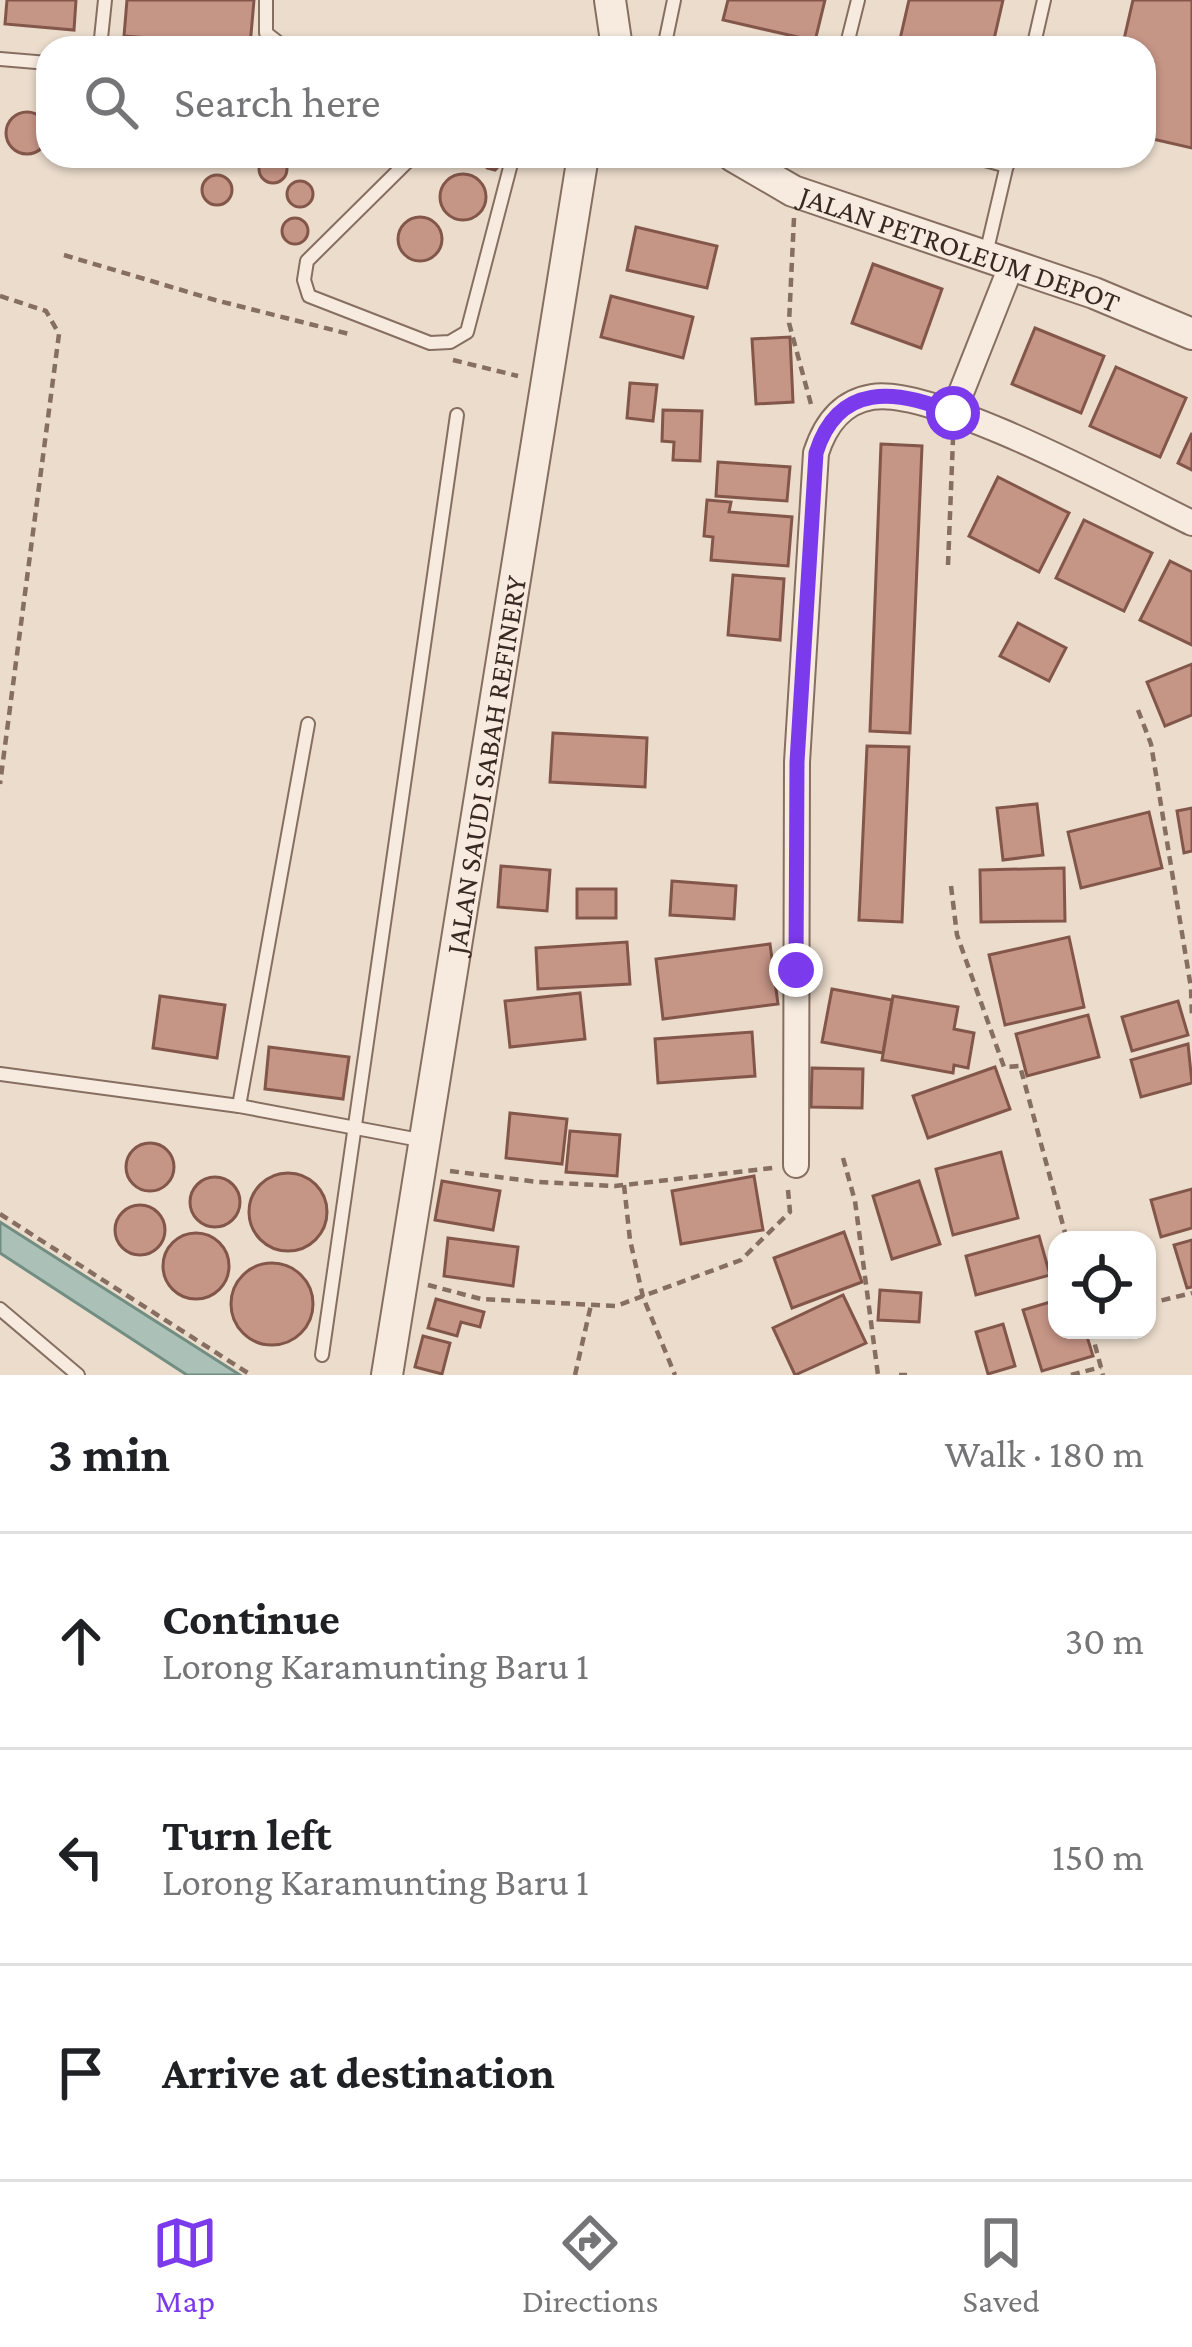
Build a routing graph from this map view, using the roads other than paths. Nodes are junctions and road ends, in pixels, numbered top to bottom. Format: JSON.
{"nodes":[{"id":1,"x":104,"y":0,"type":"edge"},
{"id":2,"x":266,"y":0,"type":"edge"},
{"id":3,"x":610,"y":0,"type":"edge"},
{"id":4,"x":674,"y":0,"type":"edge"},
{"id":5,"x":858,"y":0,"type":"edge"},
{"id":6,"x":1045,"y":0,"type":"edge"},
{"id":7,"x":101,"y":36,"type":"edge"},
{"id":8,"x":268,"y":36,"type":"edge"},
{"id":9,"x":615,"y":36,"type":"edge"},
{"id":10,"x":666,"y":36,"type":"edge"},
{"id":11,"x":849,"y":36,"type":"edge"},
{"id":12,"x":1037,"y":36,"type":"edge"},
{"id":13,"x":0,"y":59,"type":"edge"},
{"id":14,"x":36,"y":62,"type":"edge"},
{"id":15,"x":401,"y":168,"type":"edge"},
{"id":16,"x":510,"y":168,"type":"edge"},
{"id":17,"x":581,"y":168,"type":"edge"},
{"id":18,"x":754,"y":168,"type":"edge"},
{"id":19,"x":1007,"y":168,"type":"edge"},
{"id":20,"x":999,"y":260,"type":"junction"},
{"id":21,"x":1192,"y":334,"type":"edge"},
{"id":22,"x":953,"y":413,"type":"junction"},
{"id":23,"x":457,"y":415,"type":"dead end"},
{"id":24,"x":1192,"y":523,"type":"edge"},
{"id":25,"x":308,"y":724,"type":"dead end"},
{"id":26,"x":0,"y":1074,"type":"edge"},
{"id":27,"x":239,"y":1106,"type":"junction"},
{"id":28,"x":353,"y":1129,"type":"junction"},
{"id":29,"x":426,"y":1141,"type":"junction"},
{"id":30,"x":796,"y":1165,"type":"dead end"},
{"id":31,"x":0,"y":1309,"type":"edge"},
{"id":32,"x":322,"y":1355,"type":"dead end"},
{"id":33,"x":78,"y":1375,"type":"edge"},
{"id":34,"x":387,"y":1375,"type":"edge"}],
"edges":[{"from":1,"to":7,"type":"lane"},
{"from":2,"to":8,"type":"lane"},
{"from":3,"to":9,"type":"street"},
{"from":4,"to":10,"type":"lane"},
{"from":5,"to":11,"type":"lane"},
{"from":6,"to":12,"type":"lane"},
{"from":13,"to":14,"type":"lane"},
{"from":15,"to":16,"type":"lane"},
{"from":17,"to":29,"type":"street","name":"JALAN SAUDI SABAH REFINERY"},
{"from":18,"to":20,"type":"street","name":"JALAN PETROLEUM DEPOT"},
{"from":19,"to":20,"type":"lane"},
{"from":20,"to":21,"type":"street","name":"JALAN PETROLEUM DEPOT"},
{"from":20,"to":22,"type":"street"},
{"from":22,"to":24,"type":"street"},
{"from":22,"to":30,"type":"street"},
{"from":23,"to":28,"type":"lane"},
{"from":25,"to":27,"type":"lane"},
{"from":26,"to":27,"type":"lane"},
{"from":27,"to":28,"type":"lane"},
{"from":28,"to":29,"type":"lane"},
{"from":28,"to":32,"type":"lane"},
{"from":29,"to":34,"type":"street","name":"JALAN SAUDI SABAH REFINERY"},
{"from":31,"to":33,"type":"lane"}]}
